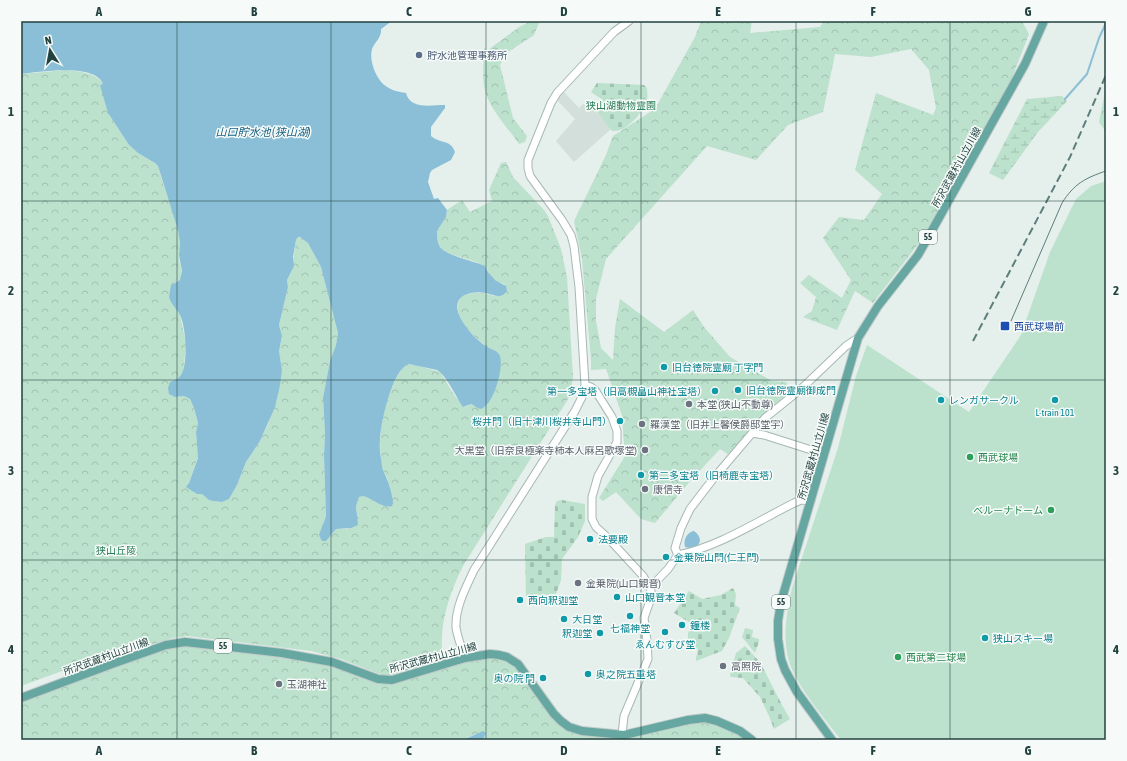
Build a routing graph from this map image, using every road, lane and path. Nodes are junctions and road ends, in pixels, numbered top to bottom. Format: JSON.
{"nodes":[{"id":1,"x":629,"y":21,"type":"edge"},
{"id":2,"x":1044,"y":21,"type":"edge"},
{"id":3,"x":858,"y":338,"type":"junction"},
{"id":4,"x":585,"y":385,"type":"junction"},
{"id":5,"x":752,"y":434,"type":"junction"},
{"id":6,"x":824,"y":454,"type":"junction"},
{"id":7,"x":811,"y":501,"type":"junction"},
{"id":8,"x":678,"y":555,"type":"junction"},
{"id":9,"x":650,"y":588,"type":"junction"},
{"id":10,"x":465,"y":658,"type":"junction"},
{"id":11,"x":21,"y":698,"type":"edge"},
{"id":12,"x":622,"y":735,"type":"junction"},
{"id":13,"x":752,"y":740,"type":"edge"},
{"id":14,"x":832,"y":740,"type":"edge"}],
"edges":[{"from":1,"to":4,"type":"street"},
{"from":2,"to":3,"type":"main road","name":"所沢武蔵村山立川線","number":"55"},
{"from":3,"to":5,"type":"street"},
{"from":3,"to":6,"type":"main road","name":"所沢武蔵村山立川線","number":"55"},
{"from":4,"to":9,"type":"street"},
{"from":4,"to":10,"type":"street"},
{"from":5,"to":6,"type":"street"},
{"from":5,"to":8,"type":"street"},
{"from":6,"to":7,"type":"main road","name":"所沢武蔵村山立川線","number":"55"},
{"from":7,"to":8,"type":"street"},
{"from":7,"to":14,"type":"main road","name":"所沢武蔵村山立川線","number":"55"},
{"from":8,"to":9,"type":"street"},
{"from":9,"to":12,"type":"street"},
{"from":10,"to":11,"type":"main road","name":"所沢武蔵村山立川線","number":"55"},
{"from":10,"to":12,"type":"main road","name":"所沢武蔵村山立川線","number":"55"},
{"from":12,"to":13,"type":"main road","name":"所沢武蔵村山立川線","number":"55"}]}
